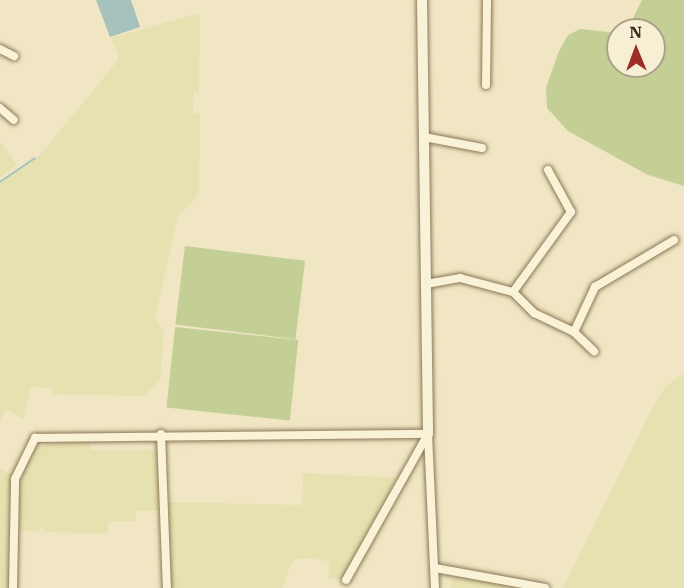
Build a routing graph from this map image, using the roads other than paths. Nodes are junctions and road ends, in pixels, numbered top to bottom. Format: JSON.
{"nodes":[{"id":1,"x":422,"y":0,"type":"edge"},
{"id":2,"x":487,"y":0,"type":"edge"},
{"id":3,"x":0,"y":49,"type":"edge"},
{"id":4,"x":14,"y":56,"type":"dead end"},
{"id":5,"x":486,"y":85,"type":"dead end"},
{"id":6,"x":0,"y":108,"type":"edge"},
{"id":7,"x":14,"y":120,"type":"dead end"},
{"id":8,"x":424,"y":137,"type":"junction"},
{"id":9,"x":482,"y":148,"type":"dead end"},
{"id":10,"x":548,"y":170,"type":"dead end"},
{"id":11,"x":674,"y":240,"type":"dead end"},
{"id":12,"x":426,"y":284,"type":"junction"},
{"id":13,"x":513,"y":292,"type":"junction"},
{"id":14,"x":574,"y":332,"type":"junction"},
{"id":15,"x":594,"y":351,"type":"dead end"},
{"id":16,"x":161,"y":434,"type":"junction"},
{"id":17,"x":428,"y":434,"type":"junction"},
{"id":18,"x":435,"y":568,"type":"junction"},
{"id":19,"x":346,"y":580,"type":"dead end"},
{"id":20,"x":13,"y":588,"type":"edge"},
{"id":21,"x":167,"y":588,"type":"edge"},
{"id":22,"x":435,"y":588,"type":"edge"},
{"id":23,"x":545,"y":588,"type":"edge"}],
"edges":[{"from":1,"to":8,"type":"street"},
{"from":2,"to":5,"type":"street"},
{"from":3,"to":4,"type":"street"},
{"from":6,"to":7,"type":"street"},
{"from":8,"to":9,"type":"street"},
{"from":8,"to":12,"type":"street"},
{"from":10,"to":13,"type":"street"},
{"from":11,"to":14,"type":"street"},
{"from":12,"to":13,"type":"street"},
{"from":12,"to":17,"type":"street"},
{"from":13,"to":14,"type":"street"},
{"from":14,"to":15,"type":"street"},
{"from":16,"to":17,"type":"street"},
{"from":16,"to":20,"type":"street"},
{"from":16,"to":21,"type":"street"},
{"from":17,"to":18,"type":"street"},
{"from":17,"to":19,"type":"street"},
{"from":18,"to":22,"type":"street"},
{"from":18,"to":23,"type":"street"}]}
